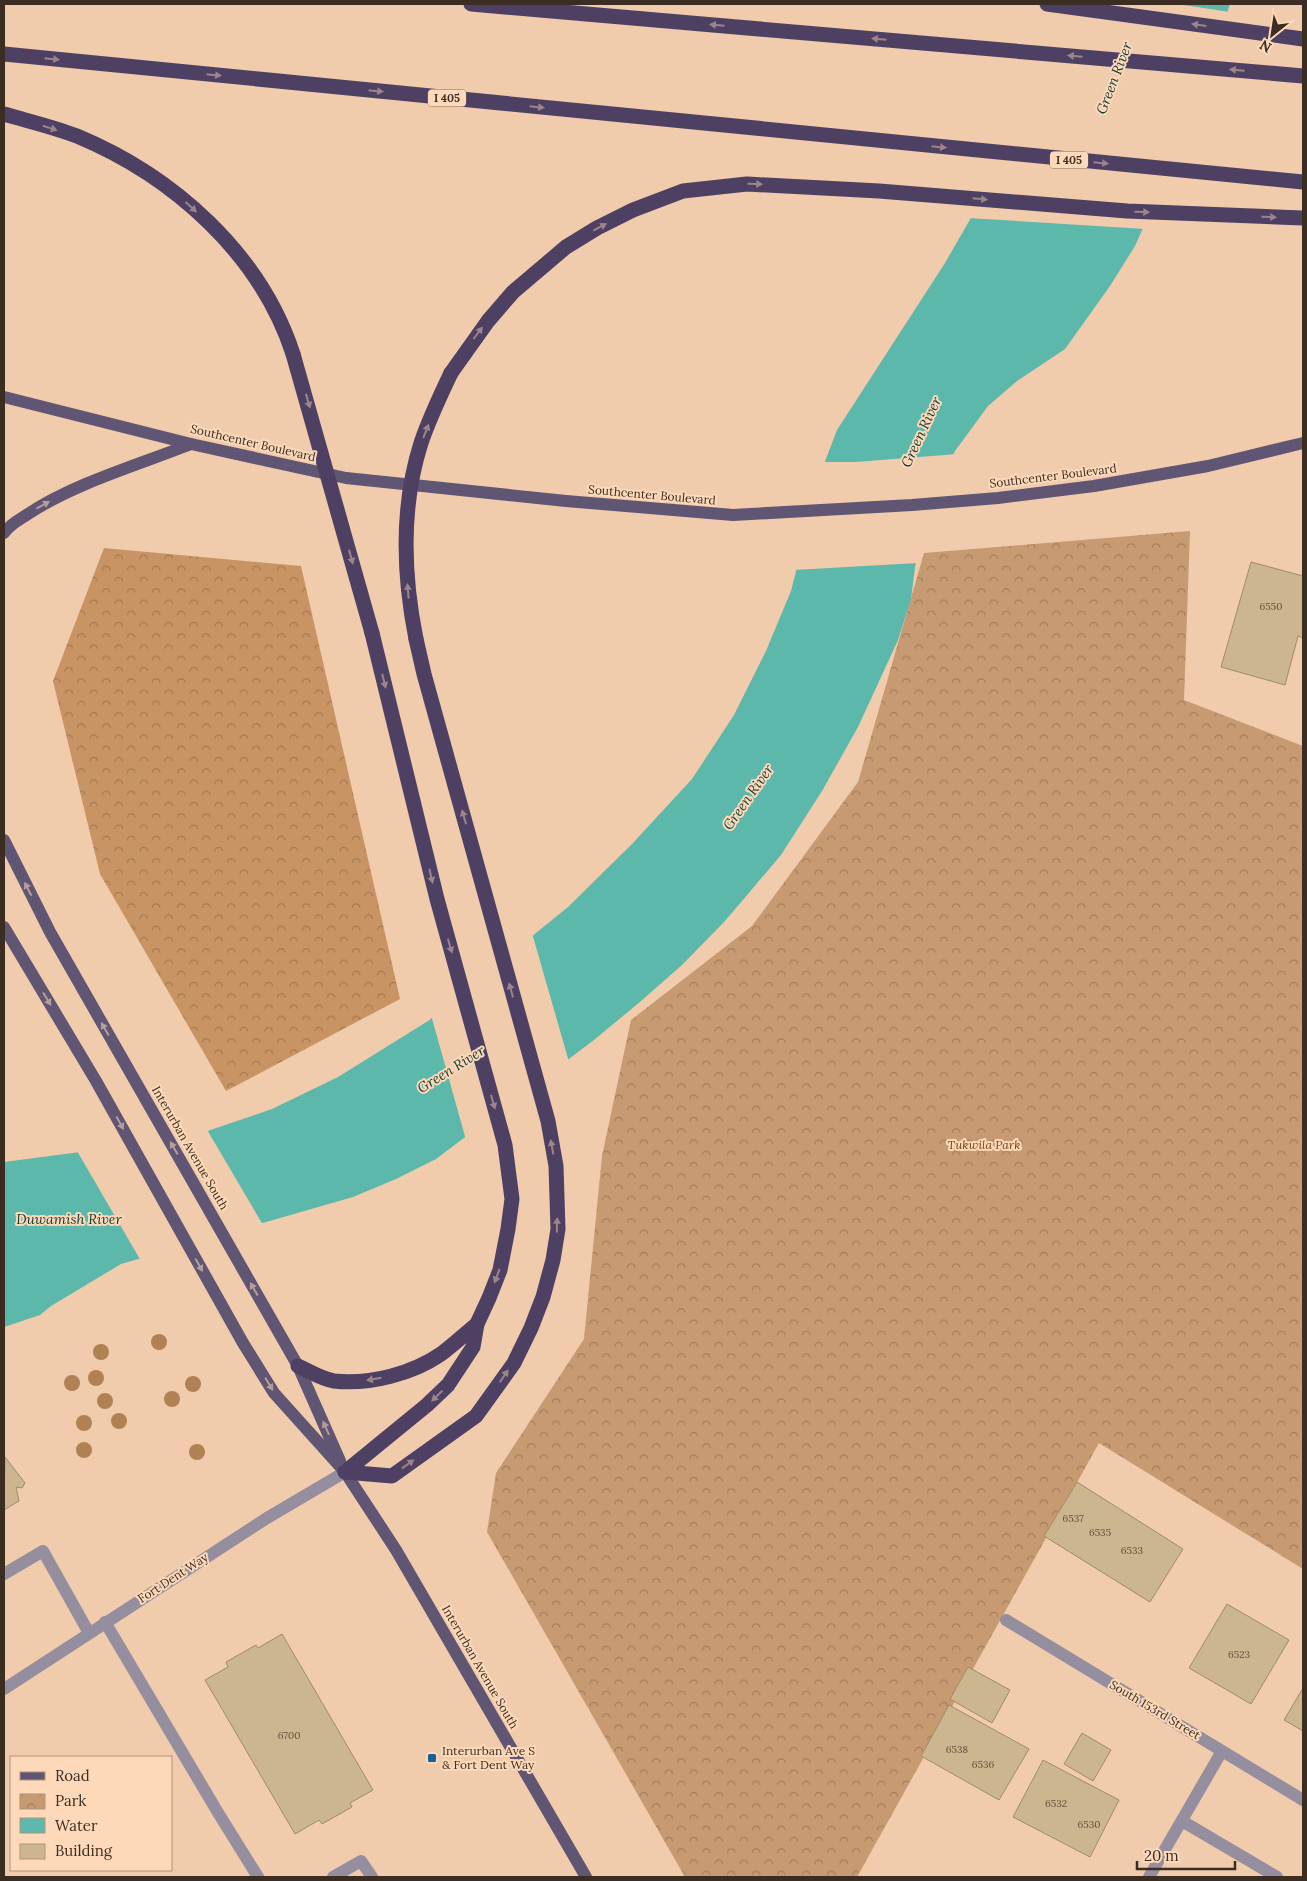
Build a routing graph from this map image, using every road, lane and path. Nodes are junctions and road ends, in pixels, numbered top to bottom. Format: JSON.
{"nodes":[{"id":1,"x":471,"y":4,"type":"edge"},
{"id":2,"x":1047,"y":4,"type":"edge"},
{"id":3,"x":1301,"y":39,"type":"edge"},
{"id":4,"x":4,"y":54,"type":"edge"},
{"id":5,"x":1303,"y":76,"type":"edge"},
{"id":6,"x":4,"y":114,"type":"edge"},
{"id":7,"x":1303,"y":182,"type":"edge"},
{"id":8,"x":1303,"y":218,"type":"edge"},
{"id":9,"x":4,"y":397,"type":"edge"},
{"id":10,"x":1303,"y":443,"type":"edge"},
{"id":11,"x":192,"y":444,"type":"junction"},
{"id":12,"x":4,"y":533,"type":"edge"},
{"id":13,"x":4,"y":840,"type":"edge"},
{"id":14,"x":4,"y":927,"type":"edge"},
{"id":15,"x":476,"y":1324,"type":"junction"},
{"id":16,"x":298,"y":1366,"type":"junction"},
{"id":17,"x":345,"y":1472,"type":"junction"},
{"id":18,"x":4,"y":1574,"type":"edge"},
{"id":19,"x":1006,"y":1620,"type":"dead end"},
{"id":20,"x":105,"y":1622,"type":"junction"},
{"id":21,"x":89,"y":1633,"type":"junction"},
{"id":22,"x":4,"y":1689,"type":"edge"},
{"id":23,"x":1222,"y":1751,"type":"junction"},
{"id":24,"x":1303,"y":1800,"type":"edge"},
{"id":25,"x":1182,"y":1821,"type":"junction"},
{"id":26,"x":258,"y":1877,"type":"edge"},
{"id":27,"x":333,"y":1877,"type":"edge"},
{"id":28,"x":372,"y":1877,"type":"edge"},
{"id":29,"x":586,"y":1877,"type":"edge"},
{"id":30,"x":1149,"y":1877,"type":"edge"},
{"id":31,"x":1277,"y":1877,"type":"edge"}],
"edges":[{"from":5,"to":1,"type":"highway","one_way":true},
{"from":3,"to":2,"type":"highway","one_way":true},
{"from":4,"to":7,"type":"highway","number":"I 405","one_way":true},
{"from":6,"to":15,"type":"highway","one_way":true,"bridge":true},
{"from":17,"to":8,"type":"highway","one_way":true,"bridge":true},
{"from":9,"to":11,"type":"main road","name":"Southcenter Boulevard"},
{"from":10,"to":11,"type":"main road","name":"Southcenter Boulevard"},
{"from":12,"to":11,"type":"main road","one_way":true},
{"from":16,"to":13,"type":"main road","name":"Interurban Avenue South","one_way":true},
{"from":14,"to":17,"type":"main road","name":"Interurban Avenue South","one_way":true},
{"from":15,"to":16,"type":"highway","one_way":true},
{"from":15,"to":17,"type":"highway","one_way":true},
{"from":17,"to":16,"type":"main road","name":"Interurban Avenue South","one_way":true},
{"from":17,"to":20,"type":"street","name":"Fort Dent Way"},
{"from":17,"to":29,"type":"main road","name":"Interurban Avenue South"},
{"from":18,"to":21,"type":"street"},
{"from":19,"to":23,"type":"street","name":"South 153rd Street"},
{"from":20,"to":21,"type":"street","name":"Fort Dent Way"},
{"from":20,"to":26,"type":"street"},
{"from":21,"to":22,"type":"street","name":"Fort Dent Way"},
{"from":23,"to":24,"type":"street","name":"South 153rd Street"},
{"from":23,"to":25,"type":"street"},
{"from":25,"to":30,"type":"street"},
{"from":25,"to":31,"type":"street"},
{"from":27,"to":28,"type":"street"}]}
